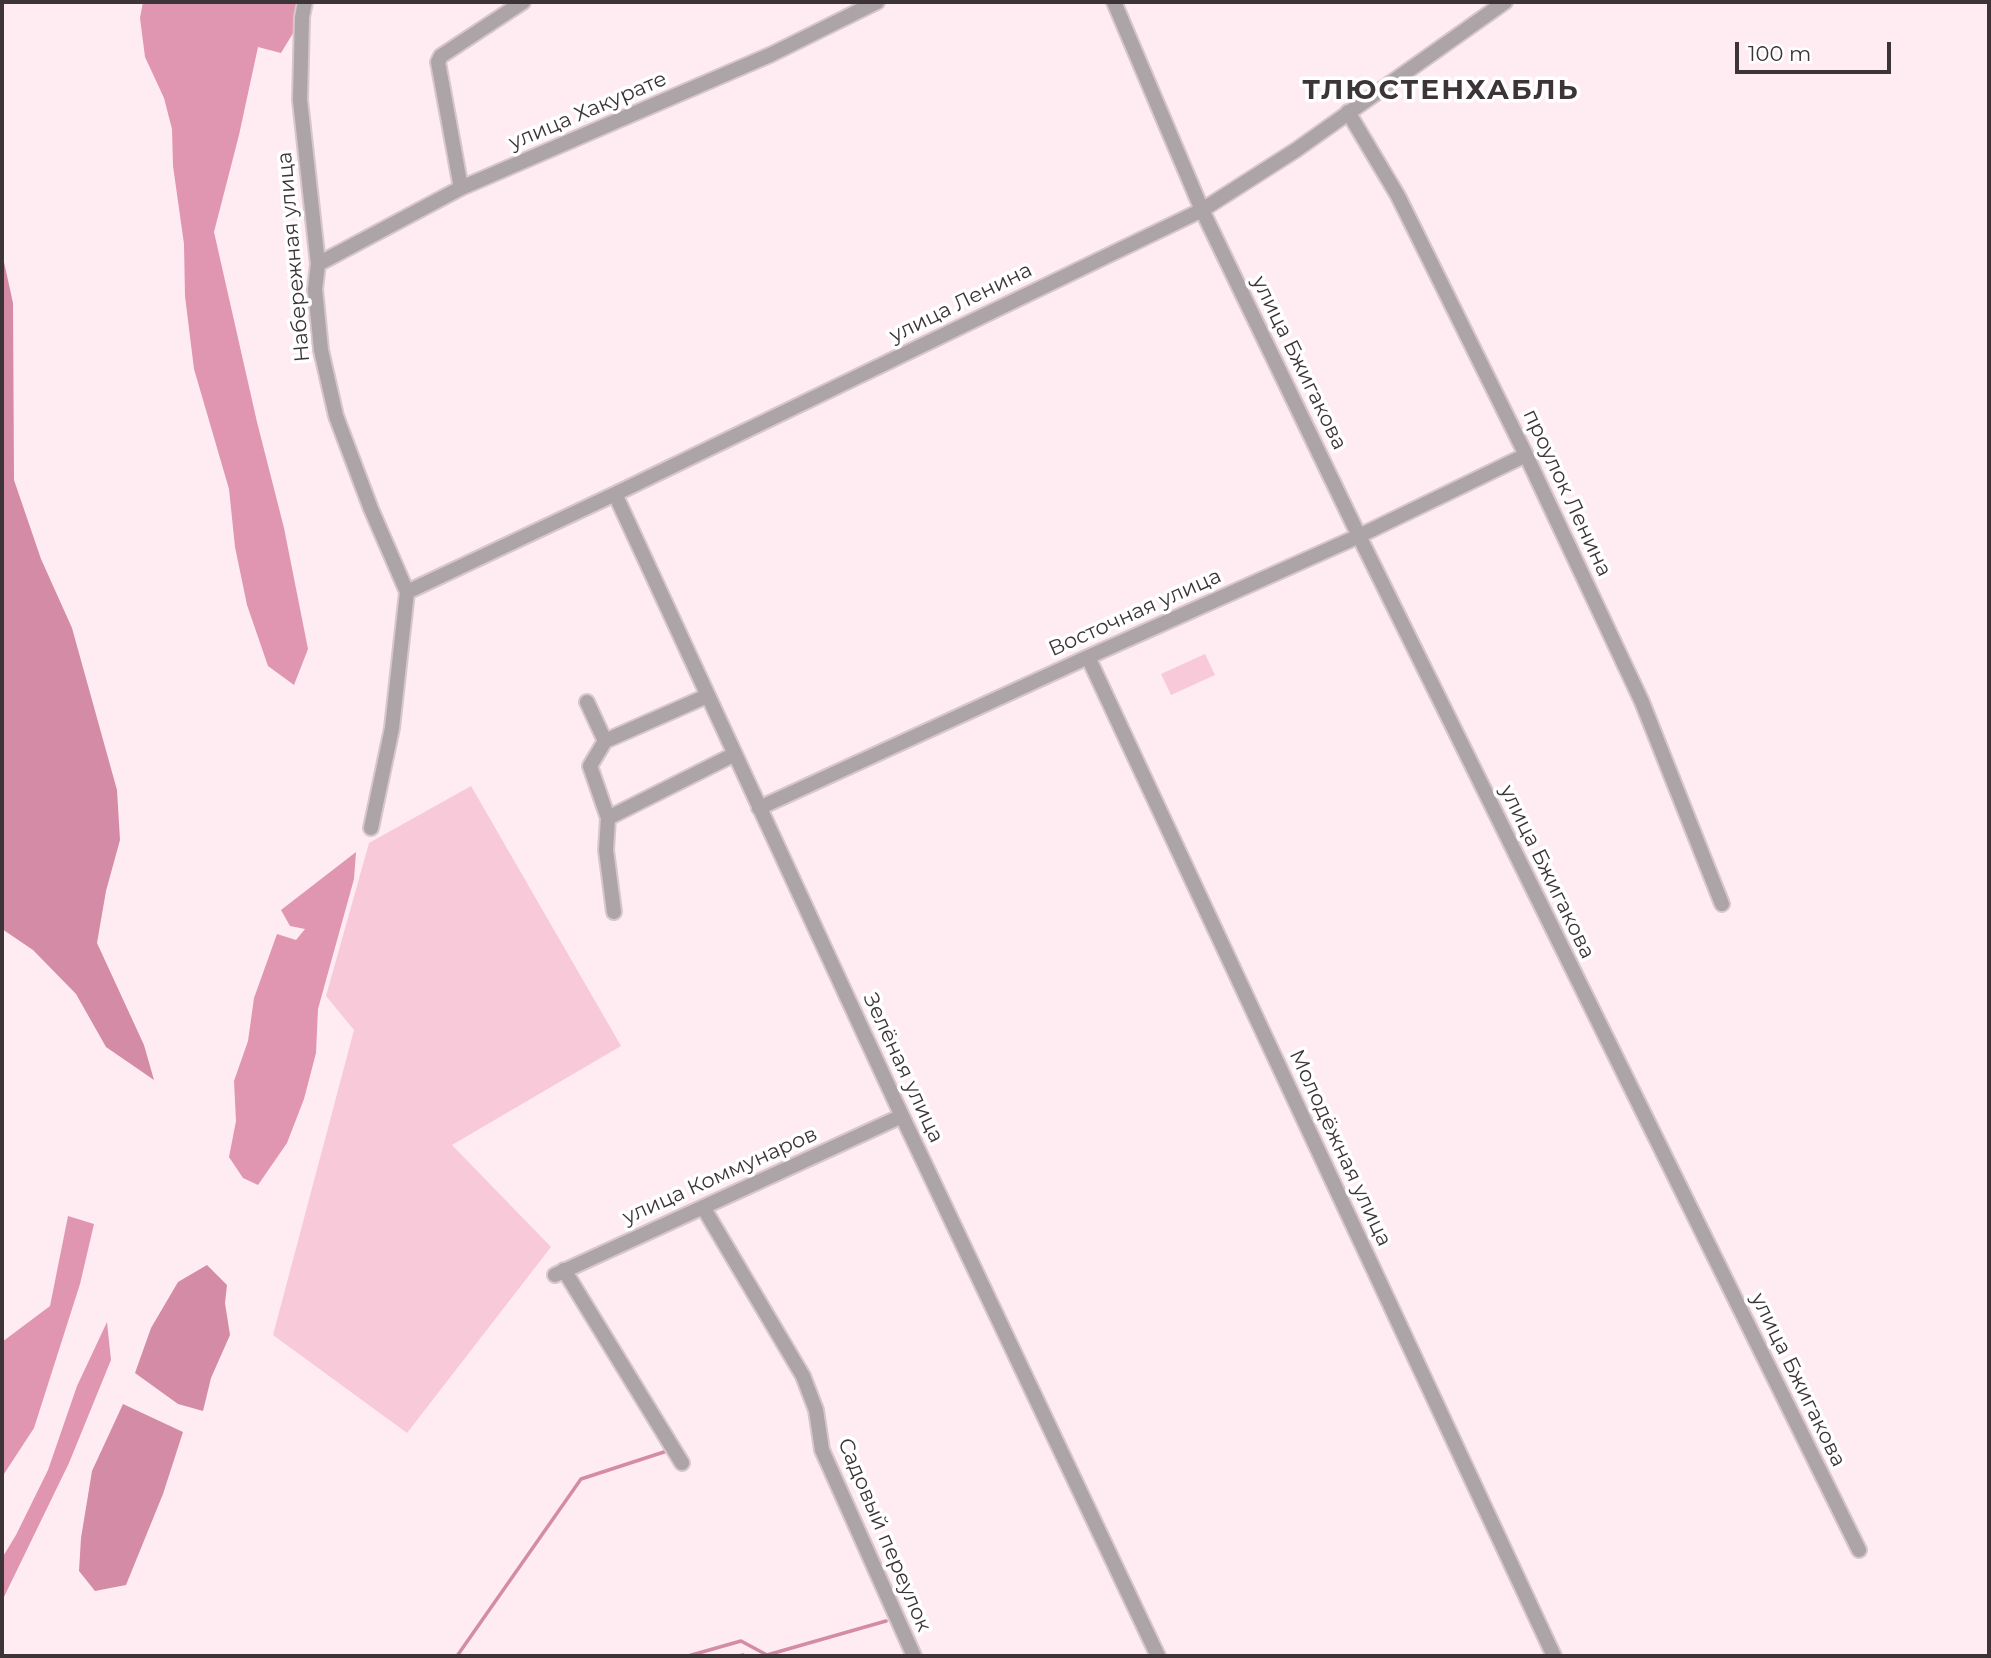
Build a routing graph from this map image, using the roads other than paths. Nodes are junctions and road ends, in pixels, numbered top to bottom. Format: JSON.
{"nodes":[{"id":1,"x":305,"y":2,"type":"edge"},
{"id":2,"x":523,"y":2,"type":"edge"},
{"id":3,"x":877,"y":2,"type":"edge"},
{"id":4,"x":1114,"y":2,"type":"edge"},
{"id":5,"x":1505,"y":2,"type":"edge"},
{"id":6,"x":1348,"y":112,"type":"junction"},
{"id":7,"x":461,"y":188,"type":"junction"},
{"id":8,"x":1202,"y":210,"type":"junction"},
{"id":9,"x":318,"y":264,"type":"junction"},
{"id":10,"x":1526,"y":455,"type":"junction"},
{"id":11,"x":615,"y":494,"type":"junction"},
{"id":12,"x":1359,"y":537,"type":"junction"},
{"id":13,"x":407,"y":592,"type":"junction"},
{"id":14,"x":1087,"y":657,"type":"junction"},
{"id":15,"x":707,"y":696,"type":"junction"},
{"id":16,"x":587,"y":702,"type":"dead end"},
{"id":17,"x":605,"y":741,"type":"junction"},
{"id":18,"x":733,"y":755,"type":"junction"},
{"id":19,"x":759,"y":807,"type":"junction"},
{"id":20,"x":608,"y":818,"type":"junction"},
{"id":21,"x":371,"y":828,"type":"dead end"},
{"id":22,"x":1722,"y":904,"type":"dead end"},
{"id":23,"x":614,"y":912,"type":"dead end"},
{"id":24,"x":902,"y":1116,"type":"junction"},
{"id":25,"x":703,"y":1207,"type":"junction"},
{"id":26,"x":682,"y":1463,"type":"dead end"},
{"id":27,"x":1859,"y":1550,"type":"dead end"},
{"id":28,"x":914,"y":1656,"type":"edge"},
{"id":29,"x":1158,"y":1656,"type":"edge"},
{"id":30,"x":1554,"y":1656,"type":"edge"}],
"edges":[{"from":1,"to":9,"type":"street","name":"Набережная улица"},
{"from":2,"to":7,"type":"street"},
{"from":3,"to":7,"type":"street","name":"улица Хакурате"},
{"from":4,"to":8,"type":"street","name":"улица Бжигакова"},
{"from":5,"to":6,"type":"street","name":"улица Ленина"},
{"from":6,"to":8,"type":"street","name":"улица Ленина"},
{"from":6,"to":10,"type":"street","name":"проулок Ленина"},
{"from":7,"to":9,"type":"street","name":"улица Хакурате"},
{"from":8,"to":11,"type":"street","name":"улица Ленина"},
{"from":8,"to":12,"type":"street","name":"улица Бжигакова"},
{"from":9,"to":13,"type":"street","name":"Набережная улица"},
{"from":10,"to":12,"type":"street","name":"Восточная улица"},
{"from":10,"to":22,"type":"street","name":"проулок Ленина"},
{"from":11,"to":13,"type":"street","name":"улица Ленина"},
{"from":11,"to":15,"type":"street","name":"Зелёная улица"},
{"from":12,"to":14,"type":"street","name":"Восточная улица"},
{"from":12,"to":27,"type":"street","name":"улица Бжигакова"},
{"from":13,"to":21,"type":"street","name":"Набережная улица"},
{"from":14,"to":19,"type":"street","name":"Восточная улица"},
{"from":14,"to":30,"type":"street","name":"Молодёжная улица"},
{"from":15,"to":17,"type":"street"},
{"from":15,"to":18,"type":"street","name":"Зелёная улица"},
{"from":16,"to":17,"type":"street"},
{"from":17,"to":20,"type":"street"},
{"from":18,"to":19,"type":"street","name":"Зелёная улица"},
{"from":18,"to":20,"type":"street"},
{"from":19,"to":24,"type":"street","name":"Зелёная улица"},
{"from":20,"to":23,"type":"street"},
{"from":24,"to":25,"type":"street","name":"улица Коммунаров"},
{"from":24,"to":29,"type":"street","name":"Зелёная улица"},
{"from":25,"to":26,"type":"street","name":"улица Коммунаров"},
{"from":25,"to":28,"type":"street","name":"Садовый переулок"}]}
